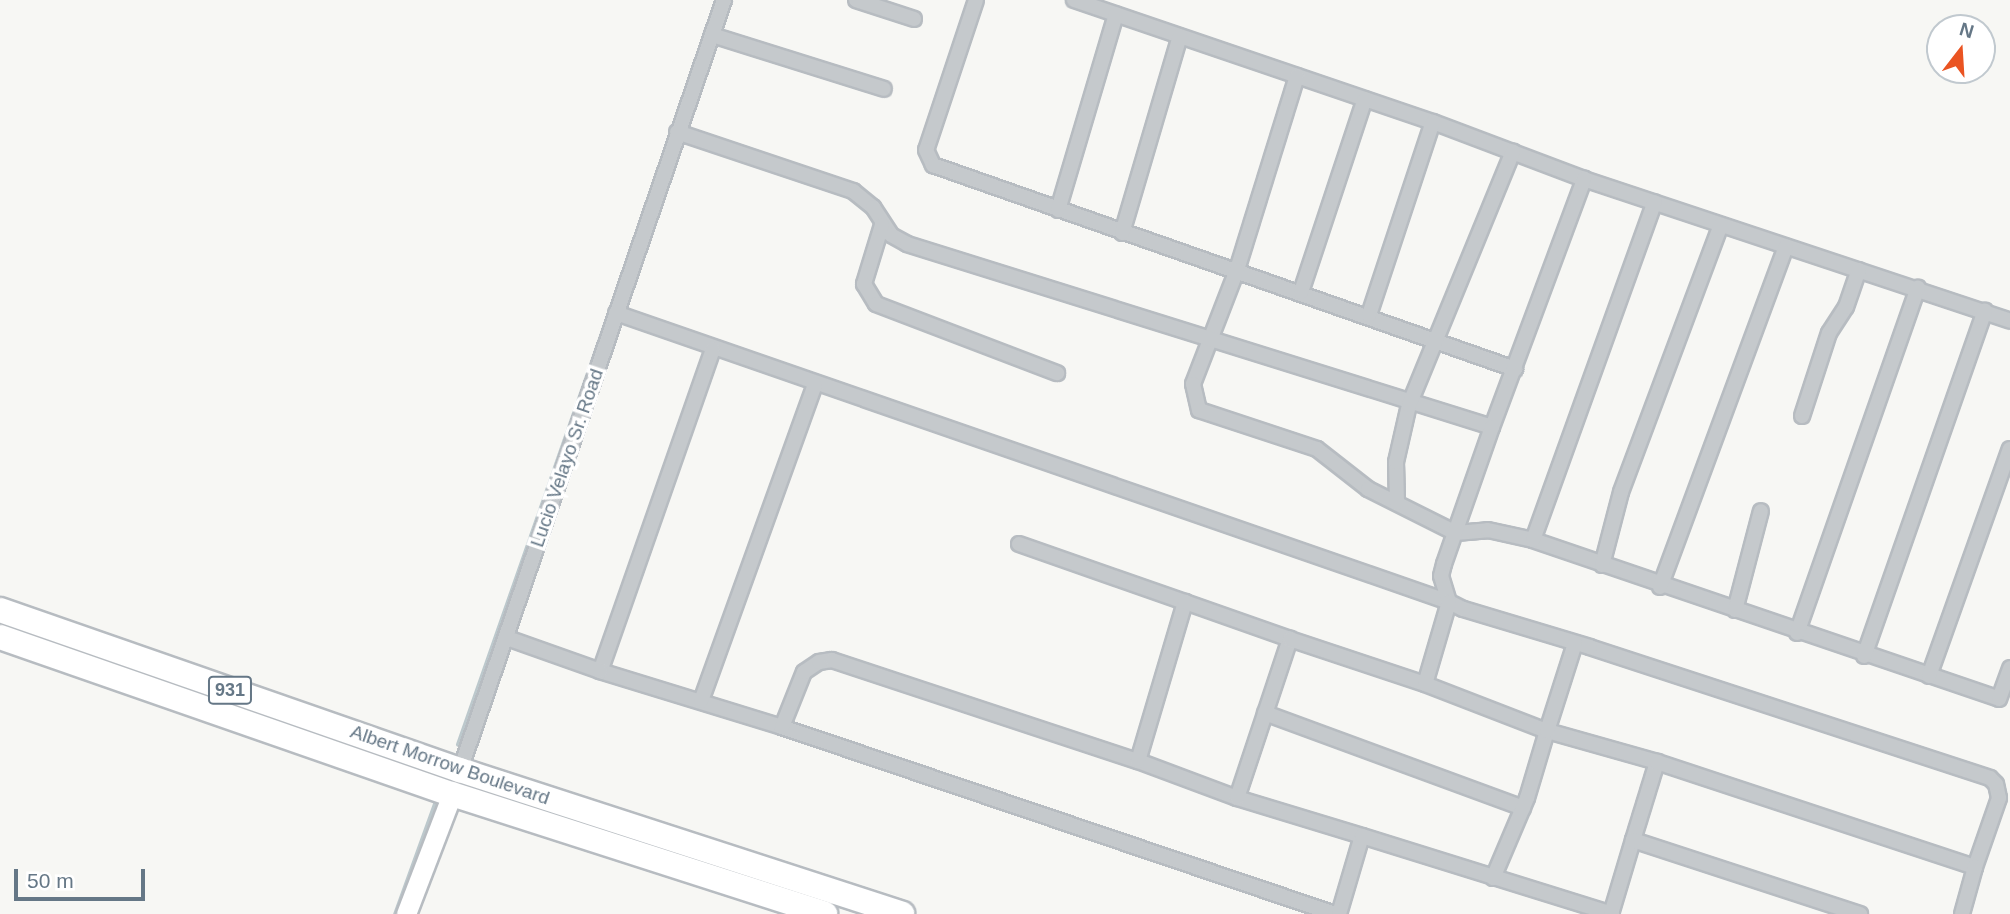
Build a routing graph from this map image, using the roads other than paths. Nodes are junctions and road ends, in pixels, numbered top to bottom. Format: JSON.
{"nodes":[{"id":1,"x":724,"y":0,"type":"edge"},
{"id":2,"x":856,"y":0,"type":"edge"},
{"id":3,"x":976,"y":0,"type":"edge"},
{"id":4,"x":1073,"y":0,"type":"edge"},
{"id":5,"x":1116,"y":14,"type":"junction"},
{"id":6,"x":914,"y":19,"type":"dead end"},
{"id":7,"x":712,"y":34,"type":"junction"},
{"id":8,"x":1180,"y":36,"type":"junction"},
{"id":9,"x":1297,"y":76,"type":"junction"},
{"id":10,"x":884,"y":89,"type":"dead end"},
{"id":11,"x":1365,"y":99,"type":"junction"},
{"id":12,"x":1433,"y":122,"type":"junction"},
{"id":13,"x":677,"y":132,"type":"junction"},
{"id":14,"x":1513,"y":151,"type":"junction"},
{"id":15,"x":1584,"y":179,"type":"junction"},
{"id":16,"x":1655,"y":202,"type":"junction"},
{"id":17,"x":1058,"y":210,"type":"junction"},
{"id":18,"x":882,"y":225,"type":"junction"},
{"id":19,"x":1721,"y":225,"type":"junction"},
{"id":20,"x":1122,"y":233,"type":"junction"},
{"id":21,"x":1786,"y":247,"type":"junction"},
{"id":22,"x":1237,"y":270,"type":"junction"},
{"id":23,"x":1859,"y":270,"type":"junction"},
{"id":24,"x":1919,"y":288,"type":"junction"},
{"id":25,"x":1301,"y":292,"type":"junction"},
{"id":26,"x":1985,"y":311,"type":"junction"},
{"id":27,"x":616,"y":313,"type":"junction"},
{"id":28,"x":1369,"y":315,"type":"junction"},
{"id":29,"x":2010,"y":321,"type":"edge"},
{"id":30,"x":1210,"y":336,"type":"junction"},
{"id":31,"x":1434,"y":340,"type":"junction"},
{"id":32,"x":713,"y":349,"type":"junction"},
{"id":33,"x":1515,"y":369,"type":"junction"},
{"id":34,"x":1057,"y":373,"type":"dead end"},
{"id":35,"x":815,"y":385,"type":"junction"},
{"id":36,"x":1409,"y":405,"type":"junction"},
{"id":37,"x":1802,"y":415,"type":"dead end"},
{"id":38,"x":1492,"y":427,"type":"junction"},
{"id":39,"x":2010,"y":449,"type":"edge"},
{"id":40,"x":1994,"y":494,"type":"junction"},
{"id":41,"x":2010,"y":499,"type":"edge"},
{"id":42,"x":1396,"y":503,"type":"junction"},
{"id":43,"x":1761,"y":511,"type":"dead end"},
{"id":44,"x":1456,"y":533,"type":"junction"},
{"id":45,"x":1533,"y":541,"type":"junction"},
{"id":46,"x":1019,"y":544,"type":"dead end"},
{"id":47,"x":1602,"y":565,"type":"junction"},
{"id":48,"x":1660,"y":587,"type":"junction"},
{"id":49,"x":1185,"y":602,"type":"junction"},
{"id":50,"x":1449,"y":602,"type":"junction"},
{"id":51,"x":0,"y":610,"type":"edge"},
{"id":52,"x":1735,"y":610,"type":"junction"},
{"id":53,"x":1797,"y":633,"type":"junction"},
{"id":54,"x":0,"y":637,"type":"edge"},
{"id":55,"x":507,"y":638,"type":"junction"},
{"id":56,"x":1290,"y":639,"type":"junction"},
{"id":57,"x":1575,"y":643,"type":"junction"},
{"id":58,"x":1864,"y":656,"type":"junction"},
{"id":59,"x":2010,"y":668,"type":"edge"},
{"id":60,"x":600,"y":671,"type":"junction"},
{"id":61,"x":1929,"y":676,"type":"junction"},
{"id":62,"x":1425,"y":684,"type":"junction"},
{"id":63,"x":701,"y":701,"type":"junction"},
{"id":64,"x":2004,"y":701,"type":"edge"},
{"id":65,"x":1265,"y":713,"type":"junction"},
{"id":66,"x":782,"y":727,"type":"junction"},
{"id":67,"x":1547,"y":731,"type":"junction"},
{"id":68,"x":1138,"y":761,"type":"junction"},
{"id":69,"x":1657,"y":761,"type":"junction"},
{"id":70,"x":460,"y":770,"type":"junction"},
{"id":71,"x":452,"y":794,"type":"junction"},
{"id":72,"x":1237,"y":798,"type":"junction"},
{"id":73,"x":1523,"y":808,"type":"junction"},
{"id":74,"x":1362,"y":836,"type":"junction"},
{"id":75,"x":1633,"y":840,"type":"junction"},
{"id":76,"x":1975,"y":867,"type":"junction"},
{"id":77,"x":1493,"y":878,"type":"junction"},
{"id":78,"x":406,"y":914,"type":"edge"},
{"id":79,"x":825,"y":914,"type":"edge"},
{"id":80,"x":902,"y":914,"type":"edge"},
{"id":81,"x":1337,"y":914,"type":"edge"},
{"id":82,"x":1612,"y":914,"type":"edge"},
{"id":83,"x":1860,"y":914,"type":"edge"},
{"id":84,"x":1962,"y":914,"type":"edge"}],
"edges":[{"from":1,"to":7,"type":"street","name":"Lucio Velayo Sr. Road"},
{"from":2,"to":6,"type":"street"},
{"from":3,"to":17,"type":"street"},
{"from":4,"to":5,"type":"street"},
{"from":5,"to":8,"type":"street"},
{"from":5,"to":17,"type":"street"},
{"from":7,"to":10,"type":"street"},
{"from":7,"to":13,"type":"street","name":"Lucio Velayo Sr. Road"},
{"from":8,"to":9,"type":"street"},
{"from":8,"to":20,"type":"street"},
{"from":9,"to":11,"type":"street"},
{"from":9,"to":22,"type":"street"},
{"from":11,"to":12,"type":"street"},
{"from":11,"to":25,"type":"street"},
{"from":12,"to":14,"type":"street"},
{"from":12,"to":28,"type":"street"},
{"from":13,"to":18,"type":"street"},
{"from":13,"to":27,"type":"street","name":"Lucio Velayo Sr. Road"},
{"from":14,"to":15,"type":"street"},
{"from":14,"to":31,"type":"street"},
{"from":15,"to":16,"type":"street"},
{"from":15,"to":33,"type":"street"},
{"from":16,"to":19,"type":"street"},
{"from":16,"to":45,"type":"street"},
{"from":17,"to":20,"type":"street"},
{"from":18,"to":30,"type":"street"},
{"from":18,"to":34,"type":"street"},
{"from":19,"to":21,"type":"street"},
{"from":19,"to":47,"type":"street"},
{"from":20,"to":22,"type":"street"},
{"from":21,"to":23,"type":"street"},
{"from":21,"to":48,"type":"street"},
{"from":22,"to":25,"type":"street"},
{"from":22,"to":30,"type":"street"},
{"from":23,"to":24,"type":"street"},
{"from":23,"to":37,"type":"street"},
{"from":24,"to":26,"type":"street"},
{"from":24,"to":53,"type":"street"},
{"from":25,"to":28,"type":"street"},
{"from":26,"to":29,"type":"street"},
{"from":26,"to":58,"type":"street"},
{"from":27,"to":32,"type":"street"},
{"from":27,"to":55,"type":"street","name":"Lucio Velayo Sr. Road"},
{"from":28,"to":31,"type":"street"},
{"from":30,"to":36,"type":"street"},
{"from":30,"to":42,"type":"street"},
{"from":31,"to":33,"type":"street"},
{"from":31,"to":36,"type":"street"},
{"from":32,"to":35,"type":"street"},
{"from":32,"to":60,"type":"street"},
{"from":33,"to":38,"type":"street"},
{"from":35,"to":50,"type":"street"},
{"from":35,"to":63,"type":"street"},
{"from":36,"to":38,"type":"street"},
{"from":36,"to":42,"type":"street"},
{"from":38,"to":44,"type":"street"},
{"from":39,"to":40,"type":"street"},
{"from":40,"to":41,"type":"street"},
{"from":40,"to":61,"type":"street"},
{"from":42,"to":44,"type":"street"},
{"from":43,"to":52,"type":"street"},
{"from":44,"to":45,"type":"street"},
{"from":44,"to":50,"type":"street"},
{"from":45,"to":47,"type":"street"},
{"from":46,"to":49,"type":"street"},
{"from":47,"to":48,"type":"street"},
{"from":48,"to":52,"type":"street"},
{"from":49,"to":56,"type":"street"},
{"from":49,"to":68,"type":"street"},
{"from":50,"to":57,"type":"street"},
{"from":50,"to":62,"type":"street"},
{"from":51,"to":70,"type":"highway","name":"Albert Morrow Boulevard","number":"931"},
{"from":52,"to":53,"type":"street"},
{"from":53,"to":58,"type":"street"},
{"from":54,"to":71,"type":"highway","name":"Albert Morrow Boulevard","number":"931"},
{"from":55,"to":60,"type":"street"},
{"from":55,"to":70,"type":"street","name":"Lucio Velayo Sr. Road"},
{"from":56,"to":62,"type":"street"},
{"from":56,"to":65,"type":"street"},
{"from":57,"to":67,"type":"street"},
{"from":57,"to":76,"type":"street"},
{"from":58,"to":61,"type":"street"},
{"from":59,"to":64,"type":"street"},
{"from":60,"to":63,"type":"street"},
{"from":61,"to":64,"type":"street"},
{"from":62,"to":67,"type":"street"},
{"from":63,"to":66,"type":"street"},
{"from":65,"to":72,"type":"street"},
{"from":65,"to":73,"type":"street"},
{"from":66,"to":68,"type":"street"},
{"from":66,"to":81,"type":"street"},
{"from":67,"to":69,"type":"street"},
{"from":67,"to":73,"type":"street"},
{"from":68,"to":72,"type":"street"},
{"from":69,"to":75,"type":"street"},
{"from":69,"to":76,"type":"street"},
{"from":70,"to":71,"type":"street","name":"Lucio Velayo Sr. Road"},
{"from":70,"to":80,"type":"highway","name":"Albert Morrow Boulevard","number":"931"},
{"from":71,"to":78,"type":"main road","name":"Lucio Velayo Sr. Road"},
{"from":71,"to":79,"type":"highway","name":"Albert Morrow Boulevard","number":"931"},
{"from":72,"to":74,"type":"street"},
{"from":73,"to":77,"type":"street"},
{"from":74,"to":77,"type":"street"},
{"from":74,"to":81,"type":"street"},
{"from":75,"to":82,"type":"street"},
{"from":75,"to":83,"type":"street"},
{"from":76,"to":84,"type":"street"},
{"from":77,"to":82,"type":"street"}]}
